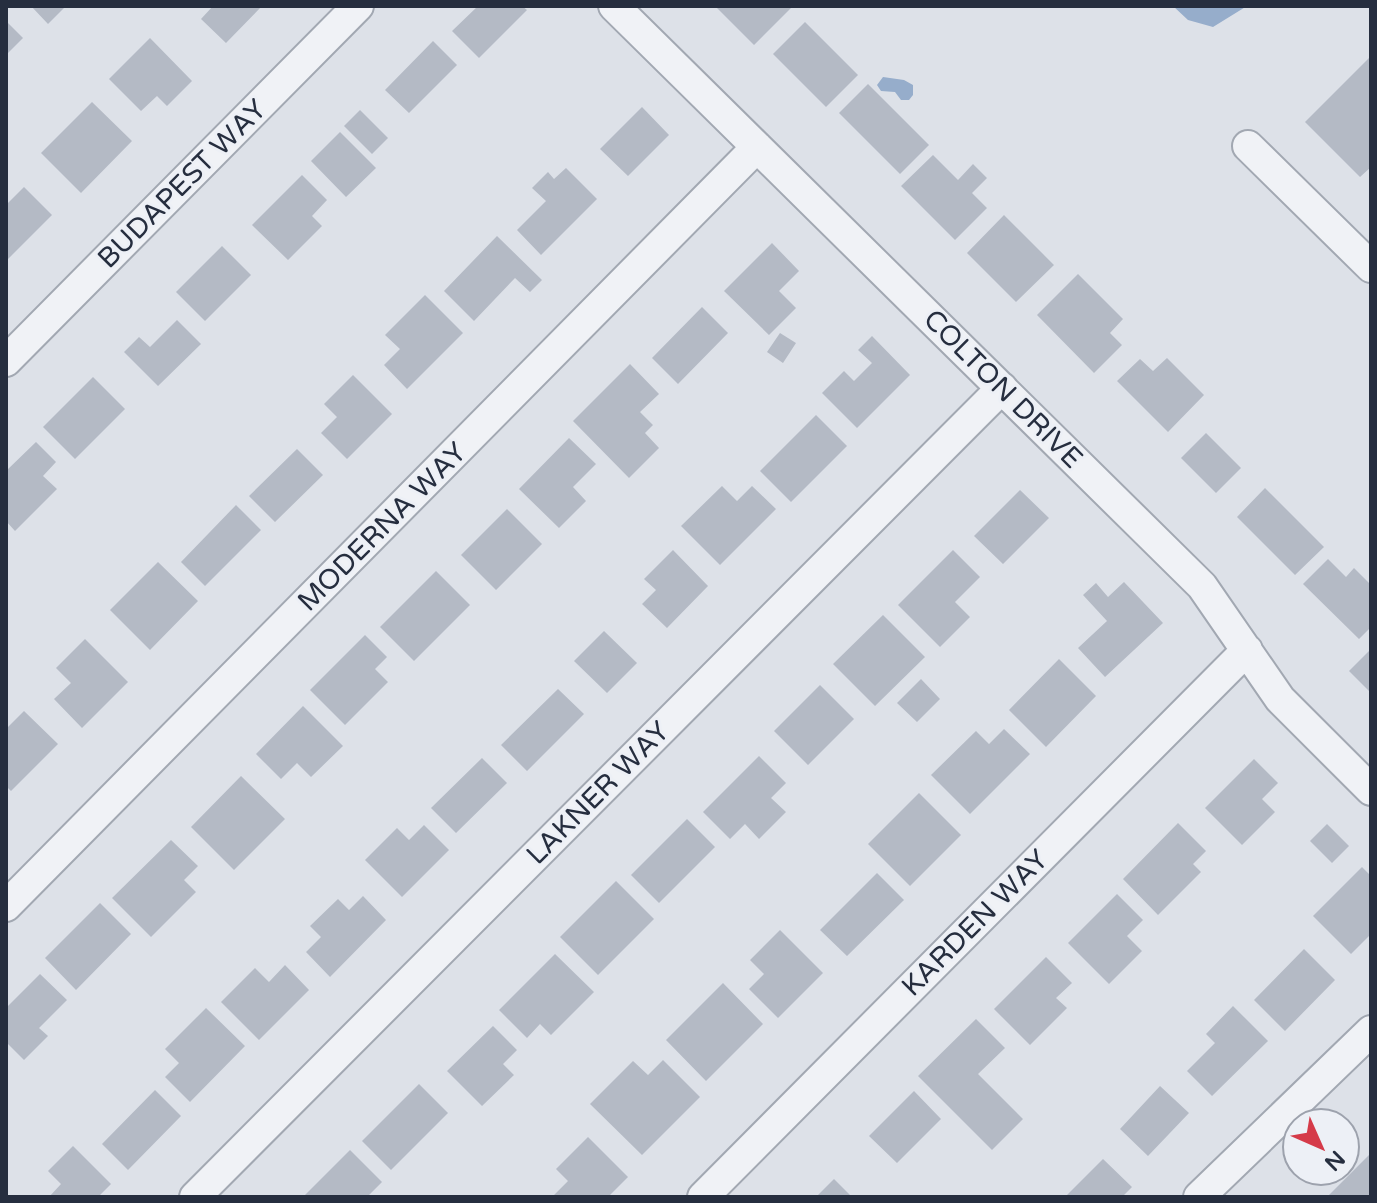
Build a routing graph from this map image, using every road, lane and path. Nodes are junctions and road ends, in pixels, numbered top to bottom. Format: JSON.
{"nodes":[{"id":1,"x":358,"y":6,"type":"edge"},
{"id":2,"x":614,"y":6,"type":"edge"},
{"id":3,"x":1248,"y":146,"type":"dead end"},
{"id":4,"x":757,"y":147,"type":"junction"},
{"id":5,"x":1371,"y":267,"type":"edge"},
{"id":6,"x":6,"y":361,"type":"edge"},
{"id":7,"x":1002,"y":388,"type":"junction"},
{"id":8,"x":1247,"y":650,"type":"junction"},
{"id":9,"x":1371,"y":790,"type":"edge"},
{"id":10,"x":6,"y":906,"type":"edge"},
{"id":11,"x":1371,"y":1031,"type":"edge"},
{"id":12,"x":195,"y":1197,"type":"edge"},
{"id":13,"x":703,"y":1197,"type":"edge"},
{"id":14,"x":1199,"y":1197,"type":"edge"}],
"edges":[{"from":1,"to":6,"type":"street","name":"BUDAPEST WAY"},
{"from":2,"to":4,"type":"street","name":"COLTON DRIVE"},
{"from":3,"to":5,"type":"street"},
{"from":4,"to":7,"type":"street","name":"COLTON DRIVE"},
{"from":4,"to":10,"type":"street","name":"MODERNA WAY"},
{"from":7,"to":8,"type":"street","name":"COLTON DRIVE"},
{"from":7,"to":12,"type":"street","name":"LAKNER WAY"},
{"from":8,"to":9,"type":"street","name":"COLTON DRIVE"},
{"from":8,"to":13,"type":"street","name":"KARDEN WAY"},
{"from":11,"to":14,"type":"street"}]}
